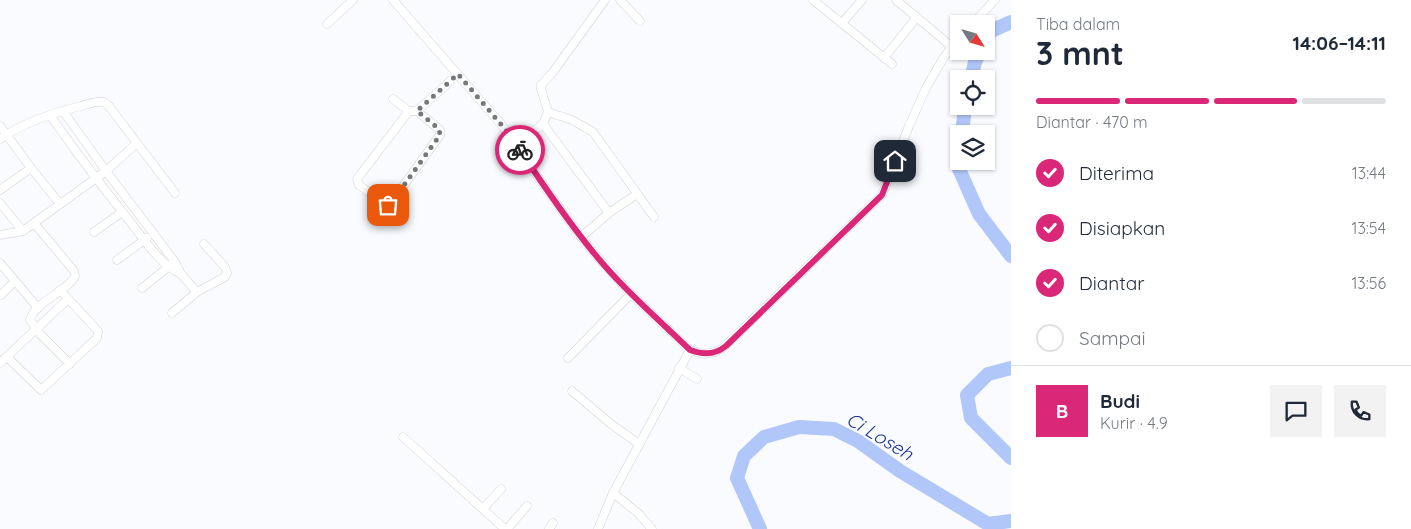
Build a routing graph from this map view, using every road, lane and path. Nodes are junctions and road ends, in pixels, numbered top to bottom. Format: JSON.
{"nodes":[{"id":1,"x":353,"y":0,"type":"edge"},
{"id":2,"x":393,"y":0,"type":"edge"},
{"id":3,"x":605,"y":0,"type":"edge"},
{"id":4,"x":620,"y":0,"type":"edge"},
{"id":5,"x":813,"y":0,"type":"edge"},
{"id":6,"x":862,"y":0,"type":"edge"},
{"id":7,"x":896,"y":0,"type":"edge"},
{"id":8,"x":995,"y":0,"type":"edge"},
{"id":9,"x":981,"y":15,"type":"edge"},
{"id":10,"x":917,"y":17,"type":"junction"},
{"id":11,"x":640,"y":21,"type":"dead end"},
{"id":12,"x":842,"y":23,"type":"junction"},
{"id":13,"x":327,"y":24,"type":"dead end"},
{"id":14,"x":950,"y":45,"type":"edge"},
{"id":15,"x":950,"y":48,"type":"edge"},
{"id":16,"x":884,"y":58,"type":"junction"},
{"id":17,"x":892,"y":64,"type":"dead end"},
{"id":18,"x":458,"y":74,"type":"junction"},
{"id":19,"x":393,"y":99,"type":"dead end"},
{"id":20,"x":62,"y":111,"type":"junction"},
{"id":21,"x":413,"y":111,"type":"junction"},
{"id":22,"x":548,"y":112,"type":"junction"},
{"id":23,"x":50,"y":115,"type":"junction"},
{"id":24,"x":543,"y":124,"type":"junction"},
{"id":25,"x":0,"y":126,"type":"edge"},
{"id":26,"x":3,"y":137,"type":"edge"},
{"id":27,"x":137,"y":143,"type":"junction"},
{"id":28,"x":516,"y":144,"type":"junction"},
{"id":29,"x":31,"y":168,"type":"junction"},
{"id":30,"x":106,"y":171,"type":"junction"},
{"id":31,"x":95,"y":178,"type":"junction"},
{"id":32,"x":0,"y":190,"type":"edge"},
{"id":33,"x":175,"y":194,"type":"dead end"},
{"id":34,"x":637,"y":194,"type":"junction"},
{"id":35,"x":0,"y":203,"type":"edge"},
{"id":36,"x":60,"y":204,"type":"junction"},
{"id":37,"x":122,"y":212,"type":"junction"},
{"id":38,"x":609,"y":213,"type":"junction"},
{"id":39,"x":654,"y":217,"type":"dead end"},
{"id":40,"x":34,"y":223,"type":"junction"},
{"id":41,"x":23,"y":230,"type":"junction"},
{"id":42,"x":94,"y":232,"type":"dead end"},
{"id":43,"x":152,"y":234,"type":"junction"},
{"id":44,"x":0,"y":235,"type":"edge"},
{"id":45,"x":581,"y":237,"type":"junction"},
{"id":46,"x":144,"y":240,"type":"junction"},
{"id":47,"x":204,"y":244,"type":"dead end"},
{"id":48,"x":117,"y":260,"type":"dead end"},
{"id":49,"x":175,"y":262,"type":"junction"},
{"id":50,"x":0,"y":263,"type":"edge"},
{"id":51,"x":168,"y":268,"type":"junction"},
{"id":52,"x":180,"y":274,"type":"junction"},
{"id":53,"x":15,"y":281,"type":"junction"},
{"id":54,"x":142,"y":288,"type":"dead end"},
{"id":55,"x":60,"y":290,"type":"junction"},
{"id":56,"x":197,"y":292,"type":"junction"},
{"id":57,"x":631,"y":294,"type":"junction"},
{"id":58,"x":1,"y":295,"type":"edge"},
{"id":59,"x":68,"y":299,"type":"junction"},
{"id":60,"x":38,"y":308,"type":"junction"},
{"id":61,"x":172,"y":313,"type":"dead end"},
{"id":62,"x":36,"y":328,"type":"junction"},
{"id":63,"x":690,"y":350,"type":"junction"},
{"id":64,"x":7,"y":357,"type":"junction"},
{"id":65,"x":568,"y":358,"type":"dead end"},
{"id":66,"x":0,"y":363,"type":"edge"},
{"id":67,"x":70,"y":364,"type":"junction"},
{"id":68,"x":679,"y":368,"type":"junction"},
{"id":69,"x":697,"y":379,"type":"dead end"},
{"id":70,"x":572,"y":391,"type":"dead end"},
{"id":71,"x":403,"y":437,"type":"dead end"},
{"id":72,"x":639,"y":444,"type":"junction"},
{"id":73,"x":501,"y":489,"type":"dead end"},
{"id":74,"x":612,"y":493,"type":"junction"},
{"id":75,"x":527,"y":506,"type":"dead end"},
{"id":76,"x":483,"y":509,"type":"junction"},
{"id":77,"x":506,"y":529,"type":"edge"},
{"id":78,"x":598,"y":529,"type":"edge"},
{"id":79,"x":652,"y":529,"type":"edge"}],
"edges":[{"from":1,"to":13,"type":"street"},
{"from":2,"to":18,"type":"street"},
{"from":3,"to":22,"type":"street"},
{"from":4,"to":11,"type":"street"},
{"from":5,"to":12,"type":"street"},
{"from":6,"to":12,"type":"street"},
{"from":7,"to":10,"type":"street"},
{"from":8,"to":9,"type":"street"},
{"from":10,"to":14,"type":"street"},
{"from":10,"to":16,"type":"street"},
{"from":12,"to":16,"type":"street"},
{"from":15,"to":63,"type":"street"},
{"from":16,"to":17,"type":"street"},
{"from":18,"to":21,"type":"street"},
{"from":18,"to":28,"type":"street"},
{"from":19,"to":21,"type":"street"},
{"from":20,"to":23,"type":"street"},
{"from":20,"to":27,"type":"street"},
{"from":20,"to":30,"type":"street"},
{"from":21,"to":21,"type":"street"},
{"from":22,"to":24,"type":"street"},
{"from":22,"to":34,"type":"street"},
{"from":23,"to":26,"type":"street"},
{"from":23,"to":31,"type":"street"},
{"from":24,"to":28,"type":"street"},
{"from":24,"to":38,"type":"street"},
{"from":25,"to":26,"type":"street"},
{"from":26,"to":29,"type":"street"},
{"from":27,"to":30,"type":"street"},
{"from":27,"to":33,"type":"street"},
{"from":28,"to":45,"type":"street"},
{"from":29,"to":32,"type":"street"},
{"from":29,"to":36,"type":"street"},
{"from":30,"to":31,"type":"street"},
{"from":30,"to":43,"type":"street"},
{"from":31,"to":36,"type":"street"},
{"from":31,"to":37,"type":"street"},
{"from":34,"to":38,"type":"street"},
{"from":34,"to":39,"type":"street"},
{"from":35,"to":41,"type":"street"},
{"from":36,"to":40,"type":"street"},
{"from":37,"to":42,"type":"street"},
{"from":37,"to":46,"type":"street"},
{"from":38,"to":45,"type":"street"},
{"from":40,"to":41,"type":"street"},
{"from":40,"to":55,"type":"street"},
{"from":41,"to":44,"type":"street"},
{"from":43,"to":46,"type":"street"},
{"from":43,"to":49,"type":"street"},
{"from":45,"to":57,"type":"street"},
{"from":46,"to":48,"type":"street"},
{"from":46,"to":51,"type":"street"},
{"from":47,"to":56,"type":"street"},
{"from":49,"to":51,"type":"street"},
{"from":49,"to":52,"type":"street"},
{"from":50,"to":53,"type":"street"},
{"from":51,"to":52,"type":"street"},
{"from":51,"to":54,"type":"street"},
{"from":52,"to":56,"type":"street"},
{"from":53,"to":58,"type":"street"},
{"from":53,"to":60,"type":"street"},
{"from":55,"to":59,"type":"street"},
{"from":55,"to":60,"type":"street"},
{"from":56,"to":61,"type":"street"},
{"from":57,"to":63,"type":"street"},
{"from":57,"to":65,"type":"street"},
{"from":59,"to":62,"type":"street"},
{"from":59,"to":67,"type":"street"},
{"from":60,"to":62,"type":"street"},
{"from":62,"to":64,"type":"street"},
{"from":62,"to":67,"type":"street"},
{"from":63,"to":68,"type":"street"},
{"from":64,"to":66,"type":"street"},
{"from":64,"to":67,"type":"street"},
{"from":68,"to":69,"type":"street"},
{"from":68,"to":72,"type":"street"},
{"from":70,"to":72,"type":"street"},
{"from":71,"to":76,"type":"street"},
{"from":72,"to":74,"type":"street"},
{"from":73,"to":76,"type":"street"},
{"from":74,"to":78,"type":"street"},
{"from":74,"to":79,"type":"street"},
{"from":75,"to":77,"type":"street"},
{"from":76,"to":77,"type":"street"}]}
